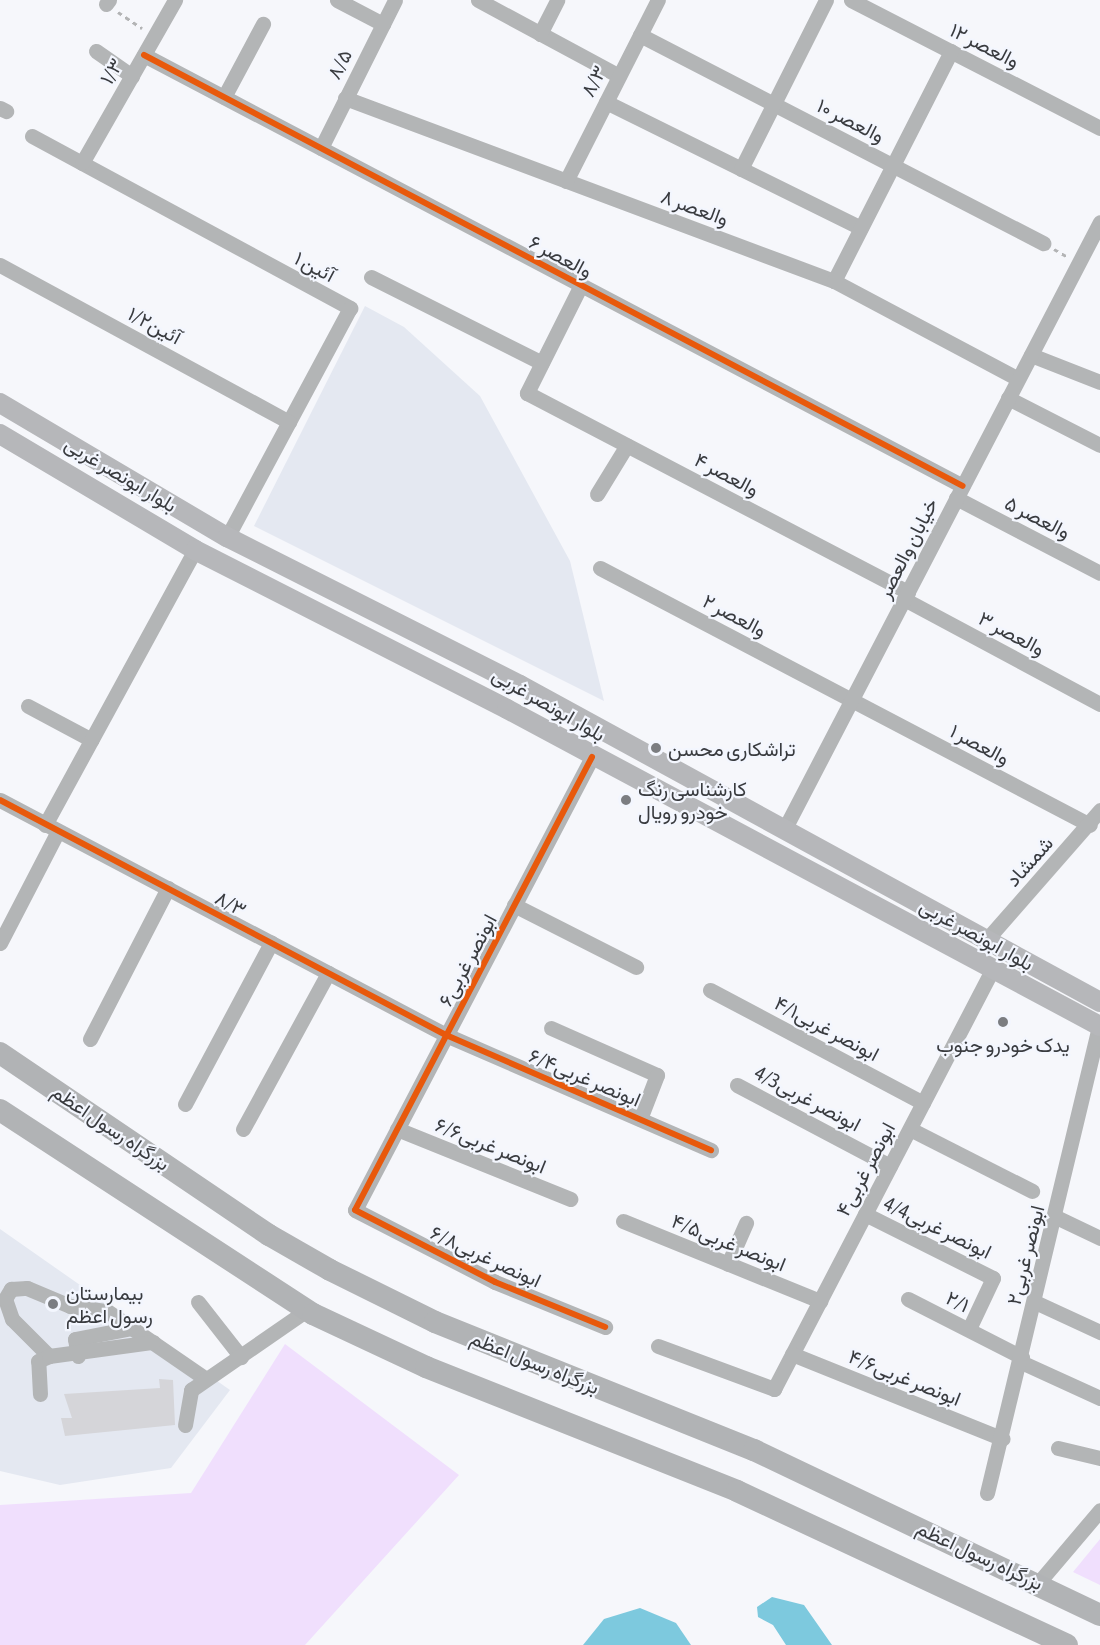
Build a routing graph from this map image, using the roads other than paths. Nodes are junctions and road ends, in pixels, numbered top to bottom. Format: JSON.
{"nodes":[{"id":1,"x":175,"y":0,"type":"edge"},
{"id":2,"x":337,"y":0,"type":"edge"},
{"id":3,"x":395,"y":0,"type":"edge"},
{"id":4,"x":478,"y":0,"type":"edge"},
{"id":5,"x":558,"y":0,"type":"edge"},
{"id":6,"x":658,"y":0,"type":"edge"},
{"id":7,"x":826,"y":0,"type":"edge"},
{"id":8,"x":851,"y":0,"type":"edge"},
{"id":9,"x":263,"y":24,"type":"dead end"},
{"id":10,"x":382,"y":24,"type":"junction"},
{"id":11,"x":540,"y":34,"type":"junction"},
{"id":12,"x":640,"y":35,"type":"junction"},
{"id":13,"x":96,"y":51,"type":"dead end"},
{"id":14,"x":951,"y":51,"type":"junction"},
{"id":15,"x":144,"y":55,"type":"junction"},
{"id":16,"x":132,"y":76,"type":"junction"},
{"id":17,"x":619,"y":76,"type":"junction"},
{"id":18,"x":224,"y":97,"type":"junction"},
{"id":19,"x":345,"y":98,"type":"junction"},
{"id":20,"x":606,"y":102,"type":"junction"},
{"id":21,"x":774,"y":104,"type":"junction"},
{"id":22,"x":1100,"y":128,"type":"edge"},
{"id":23,"x":32,"y":136,"type":"dead end"},
{"id":24,"x":321,"y":148,"type":"junction"},
{"id":25,"x":82,"y":163,"type":"junction"},
{"id":26,"x":893,"y":166,"type":"junction"},
{"id":27,"x":741,"y":169,"type":"junction"},
{"id":28,"x":566,"y":181,"type":"junction"},
{"id":29,"x":1100,"y":222,"type":"edge"},
{"id":30,"x":861,"y":228,"type":"junction"},
{"id":31,"x":1043,"y":243,"type":"road end"},
{"id":32,"x":1093,"y":249,"type":"edge"},
{"id":33,"x":0,"y":265,"type":"edge"},
{"id":34,"x":371,"y":277,"type":"dead end"},
{"id":35,"x":834,"y":281,"type":"junction"},
{"id":36,"x":581,"y":285,"type":"junction"},
{"id":37,"x":1031,"y":355,"type":"junction"},
{"id":38,"x":542,"y":363,"type":"junction"},
{"id":39,"x":1018,"y":379,"type":"junction"},
{"id":40,"x":1100,"y":382,"type":"edge"},
{"id":41,"x":1008,"y":398,"type":"junction"},
{"id":42,"x":0,"y":403,"type":"edge"},
{"id":43,"x":289,"y":422,"type":"junction"},
{"id":44,"x":0,"y":434,"type":"edge"},
{"id":45,"x":627,"y":445,"type":"junction"},
{"id":46,"x":1100,"y":446,"type":"edge"},
{"id":47,"x":959,"y":492,"type":"junction"},
{"id":48,"x":597,"y":494,"type":"dead end"},
{"id":49,"x":227,"y":537,"type":"junction"},
{"id":50,"x":195,"y":550,"type":"junction"},
{"id":51,"x":600,"y":568,"type":"dead end"},
{"id":52,"x":1100,"y":573,"type":"edge"},
{"id":53,"x":323,"y":585,"type":"junction"},
{"id":54,"x":906,"y":595,"type":"junction"},
{"id":55,"x":311,"y":610,"type":"junction"},
{"id":56,"x":852,"y":700,"type":"junction"},
{"id":57,"x":1100,"y":704,"type":"edge"},
{"id":58,"x":28,"y":706,"type":"dead end"},
{"id":59,"x":92,"y":740,"type":"junction"},
{"id":60,"x":592,"y":757,"type":"junction"},
{"id":61,"x":0,"y":800,"type":"edge"},
{"id":62,"x":1100,"y":810,"type":"edge"},
{"id":63,"x":1090,"y":825,"type":"junction"},
{"id":64,"x":51,"y":828,"type":"junction"},
{"id":65,"x":784,"y":830,"type":"junction"},
{"id":66,"x":168,"y":888,"type":"junction"},
{"id":67,"x":514,"y":905,"type":"junction"},
{"id":68,"x":988,"y":938,"type":"junction"},
{"id":69,"x":0,"y":943,"type":"edge"},
{"id":70,"x":271,"y":943,"type":"junction"},
{"id":71,"x":636,"y":967,"type":"dead end"},
{"id":72,"x":993,"y":969,"type":"junction"},
{"id":73,"x":328,"y":973,"type":"junction"},
{"id":74,"x":710,"y":990,"type":"dead end"},
{"id":75,"x":1100,"y":1002,"type":"edge"},
{"id":76,"x":1099,"y":1025,"type":"edge"},
{"id":77,"x":551,"y":1028,"type":"dead end"},
{"id":78,"x":446,"y":1035,"type":"junction"},
{"id":79,"x":90,"y":1039,"type":"dead end"},
{"id":80,"x":0,"y":1053,"type":"edge"},
{"id":81,"x":738,"y":1085,"type":"dead end"},
{"id":82,"x":923,"y":1103,"type":"junction"},
{"id":83,"x":185,"y":1104,"type":"dead end"},
{"id":84,"x":0,"y":1110,"type":"edge"},
{"id":85,"x":640,"y":1119,"type":"junction"},
{"id":86,"x":243,"y":1129,"type":"dead end"},
{"id":87,"x":397,"y":1129,"type":"junction"},
{"id":88,"x":910,"y":1129,"type":"junction"},
{"id":89,"x":711,"y":1149,"type":"dead end"},
{"id":90,"x":890,"y":1166,"type":"junction"},
{"id":91,"x":1032,"y":1191,"type":"dead end"},
{"id":92,"x":570,"y":1199,"type":"dead end"},
{"id":93,"x":355,"y":1210,"type":"joint"},
{"id":94,"x":865,"y":1214,"type":"junction"},
{"id":95,"x":1056,"y":1217,"type":"junction"},
{"id":96,"x":623,"y":1221,"type":"dead end"},
{"id":97,"x":746,"y":1223,"type":"dead end"},
{"id":98,"x":1100,"y":1238,"type":"edge"},
{"id":99,"x":728,"y":1264,"type":"junction"},
{"id":100,"x":908,"y":1299,"type":"dead end"},
{"id":101,"x":820,"y":1301,"type":"junction"},
{"id":102,"x":198,"y":1302,"type":"dead end"},
{"id":103,"x":1035,"y":1302,"type":"junction"},
{"id":104,"x":307,"y":1310,"type":"junction"},
{"id":105,"x":605,"y":1327,"type":"dead end"},
{"id":106,"x":131,"y":1328,"type":"junction"},
{"id":107,"x":969,"y":1329,"type":"junction"},
{"id":108,"x":1100,"y":1332,"type":"edge"},
{"id":109,"x":153,"y":1342,"type":"junction"},
{"id":110,"x":658,"y":1346,"type":"dead end"},
{"id":111,"x":792,"y":1354,"type":"junction"},
{"id":112,"x":49,"y":1356,"type":"junction"},
{"id":113,"x":78,"y":1356,"type":"junction"},
{"id":114,"x":241,"y":1357,"type":"junction"},
{"id":115,"x":1022,"y":1359,"type":"junction"},
{"id":116,"x":206,"y":1379,"type":"junction"},
{"id":117,"x":40,"y":1394,"type":"dead end"},
{"id":118,"x":1100,"y":1398,"type":"edge"},
{"id":119,"x":185,"y":1425,"type":"dead end"},
{"id":120,"x":1003,"y":1439,"type":"junction"},
{"id":121,"x":1058,"y":1448,"type":"dead end"},
{"id":122,"x":1100,"y":1458,"type":"edge"},
{"id":123,"x":987,"y":1493,"type":"dead end"},
{"id":124,"x":1100,"y":1510,"type":"edge"},
{"id":125,"x":1039,"y":1582,"type":"junction"},
{"id":126,"x":1100,"y":1614,"type":"edge"},
{"id":127,"x":1067,"y":1645,"type":"edge"}],
"edges":[{"from":1,"to":15,"type":"street","name":"۱/۳"},
{"from":2,"to":10,"type":"street"},
{"from":3,"to":10,"type":"street","name":"۸/۵"},
{"from":4,"to":11,"type":"street"},
{"from":5,"to":11,"type":"street"},
{"from":6,"to":12,"type":"street","name":"۸/۳"},
{"from":7,"to":21,"type":"street"},
{"from":8,"to":14,"type":"street","name":"والعصر ۱۲"},
{"from":9,"to":18,"type":"street"},
{"from":10,"to":19,"type":"street","name":"۸/۵"},
{"from":11,"to":17,"type":"street"},
{"from":12,"to":17,"type":"street","name":"۸/۳"},
{"from":12,"to":21,"type":"street","name":"والعصر ۱۰"},
{"from":13,"to":16,"type":"street"},
{"from":14,"to":22,"type":"street","name":"والعصر ۱۲"},
{"from":14,"to":26,"type":"street"},
{"from":15,"to":16,"type":"street","name":"۱/۳"},
{"from":15,"to":18,"type":"street","name":"والعصر ۶"},
{"from":16,"to":25,"type":"street","name":"۱/۳"},
{"from":17,"to":20,"type":"street","name":"۸/۳"},
{"from":18,"to":24,"type":"street","name":"والعصر ۶"},
{"from":19,"to":24,"type":"street","name":"۸/۵"},
{"from":19,"to":28,"type":"street","name":"والعصر ۸"},
{"from":20,"to":27,"type":"street"},
{"from":20,"to":28,"type":"street","name":"۸/۳"},
{"from":21,"to":26,"type":"street","name":"والعصر ۱۰"},
{"from":21,"to":27,"type":"street"},
{"from":23,"to":25,"type":"street","name":"آئین ۱"},
{"from":24,"to":36,"type":"street","name":"والعصر ۶"},
{"from":25,"to":43,"type":"street","name":"آئین ۱"},
{"from":26,"to":30,"type":"street"},
{"from":26,"to":31,"type":"street","name":"والعصر ۱۰"},
{"from":27,"to":30,"type":"street"},
{"from":28,"to":35,"type":"street","name":"والعصر ۸"},
{"from":29,"to":32,"type":"street","name":"خیابان والعصر"},
{"from":30,"to":35,"type":"street"},
{"from":32,"to":37,"type":"street","name":"خیابان والعصر"},
{"from":33,"to":43,"type":"street","name":"۱/۲آئین"},
{"from":34,"to":38,"type":"street"},
{"from":35,"to":39,"type":"street","name":"والعصر ۸"},
{"from":36,"to":38,"type":"street"},
{"from":36,"to":47,"type":"street","name":"والعصر ۶"},
{"from":37,"to":39,"type":"street","name":"خیابان والعصر"},
{"from":37,"to":40,"type":"street"},
{"from":38,"to":45,"type":"street","name":"والعصر ۴"},
{"from":39,"to":41,"type":"street","name":"خیابان والعصر"},
{"from":41,"to":46,"type":"street"},
{"from":41,"to":47,"type":"street","name":"خیابان والعصر"},
{"from":42,"to":49,"type":"main road","name":"بلوار ابونصر غربی"},
{"from":43,"to":49,"type":"street","name":"آئین ۱"},
{"from":44,"to":50,"type":"main road","name":"بلوار ابونصر غربی"},
{"from":45,"to":48,"type":"street"},
{"from":45,"to":54,"type":"street","name":"والعصر ۴"},
{"from":47,"to":52,"type":"street","name":"والعصر ۵"},
{"from":47,"to":54,"type":"street","name":"خیابان والعصر"},
{"from":49,"to":53,"type":"main road","name":"بلوار ابونصر غربی"},
{"from":50,"to":55,"type":"main road","name":"بلوار ابونصر غربی"},
{"from":50,"to":59,"type":"street"},
{"from":51,"to":56,"type":"street","name":"والعصر ۲"},
{"from":53,"to":55,"type":"main road"},
{"from":53,"to":65,"type":"main road","name":"بلوار ابونصر غربی"},
{"from":54,"to":56,"type":"street","name":"خیابان والعصر"},
{"from":54,"to":57,"type":"street","name":"والعصر ۳"},
{"from":55,"to":60,"type":"main road","name":"بلوار ابونصر غربی"},
{"from":56,"to":63,"type":"street","name":"والعصر ۱"},
{"from":56,"to":65,"type":"street","name":"خیابان والعصر"},
{"from":58,"to":59,"type":"street"},
{"from":59,"to":64,"type":"street"},
{"from":60,"to":67,"type":"street","name":"۶ابونصر غربی"},
{"from":60,"to":72,"type":"main road","name":"بلوار ابونصر غربی"},
{"from":61,"to":64,"type":"street","name":"۸/۳"},
{"from":62,"to":63,"type":"street","name":"شمشاد"},
{"from":63,"to":68,"type":"street","name":"شمشاد"},
{"from":64,"to":66,"type":"street","name":"۸/۳"},
{"from":64,"to":69,"type":"street"},
{"from":65,"to":68,"type":"main road","name":"بلوار ابونصر غربی"},
{"from":66,"to":70,"type":"street","name":"۸/۳"},
{"from":66,"to":79,"type":"street"},
{"from":67,"to":71,"type":"street"},
{"from":67,"to":78,"type":"street","name":"۶ابونصر غربی"},
{"from":68,"to":75,"type":"main road","name":"بلوار ابونصر غربی"},
{"from":70,"to":73,"type":"street","name":"۸/۳"},
{"from":70,"to":83,"type":"street"},
{"from":72,"to":76,"type":"main road","name":"بلوار ابونصر غربی"},
{"from":72,"to":82,"type":"street","name":"۴ابونصر غربی"},
{"from":73,"to":78,"type":"street","name":"۸/۳"},
{"from":73,"to":86,"type":"street"},
{"from":74,"to":82,"type":"street","name":"۴/۱ابونصر غربی"},
{"from":76,"to":95,"type":"street","name":"۲ابونصر غربی"},
{"from":77,"to":85,"type":"street"},
{"from":78,"to":85,"type":"street","name":"۶/۴ابونصر غربی"},
{"from":78,"to":87,"type":"street","name":"۶ابونصر غربی"},
{"from":80,"to":125,"type":"highway","name":"بزرگراه رسول اعظم"},
{"from":81,"to":90,"type":"street","name":"4/3ابونصر غربی"},
{"from":82,"to":88,"type":"street","name":"۴ابونصر غربی"},
{"from":84,"to":104,"type":"highway"},
{"from":85,"to":89,"type":"street","name":"۶/۴ابونصر غربی"},
{"from":87,"to":92,"type":"street","name":"۶/۶ابونصر غربی"},
{"from":87,"to":93,"type":"street","name":"۶ابونصر غربی"},
{"from":88,"to":90,"type":"street","name":"۴ابونصر غربی"},
{"from":88,"to":91,"type":"street"},
{"from":90,"to":94,"type":"street","name":"۴ابونصر غربی"},
{"from":93,"to":105,"type":"street","name":"۶/۸ابونصر غربی"},
{"from":94,"to":101,"type":"street","name":"۴ابونصر غربی"},
{"from":94,"to":107,"type":"street","name":"4/4ابونصر غربی"},
{"from":95,"to":98,"type":"street"},
{"from":95,"to":103,"type":"street","name":"۲ابونصر غربی"},
{"from":96,"to":99,"type":"street","name":"۴/۵ابونصر غربی"},
{"from":97,"to":99,"type":"street"},
{"from":99,"to":101,"type":"street","name":"۴/۵ابونصر غربی"},
{"from":100,"to":107,"type":"street","name":"۲/۱"},
{"from":101,"to":111,"type":"street","name":"۴ابونصر غربی"},
{"from":102,"to":114,"type":"street"},
{"from":103,"to":108,"type":"street"},
{"from":103,"to":115,"type":"street","name":"۲ابونصر غربی"},
{"from":104,"to":114,"type":"street"},
{"from":104,"to":127,"type":"highway"},
{"from":106,"to":109,"type":"street"},
{"from":106,"to":112,"type":"street"},
{"from":106,"to":113,"type":"street"},
{"from":107,"to":115,"type":"street","name":"۲/۱"},
{"from":109,"to":113,"type":"street"},
{"from":109,"to":116,"type":"street"},
{"from":110,"to":111,"type":"street","name":"۴ابونصر غربی"},
{"from":111,"to":120,"type":"street","name":"۴/۶ابونصر غربی"},
{"from":112,"to":113,"type":"street"},
{"from":112,"to":117,"type":"street"},
{"from":114,"to":116,"type":"street"},
{"from":115,"to":118,"type":"street","name":"۲/۱"},
{"from":115,"to":120,"type":"street","name":"۲ابونصر غربی"},
{"from":116,"to":119,"type":"street"},
{"from":120,"to":123,"type":"street","name":"۲ابونصر غربی"},
{"from":121,"to":122,"type":"street"},
{"from":124,"to":125,"type":"street"},
{"from":125,"to":126,"type":"highway","name":"بزرگراه رسول اعظم"}]}
